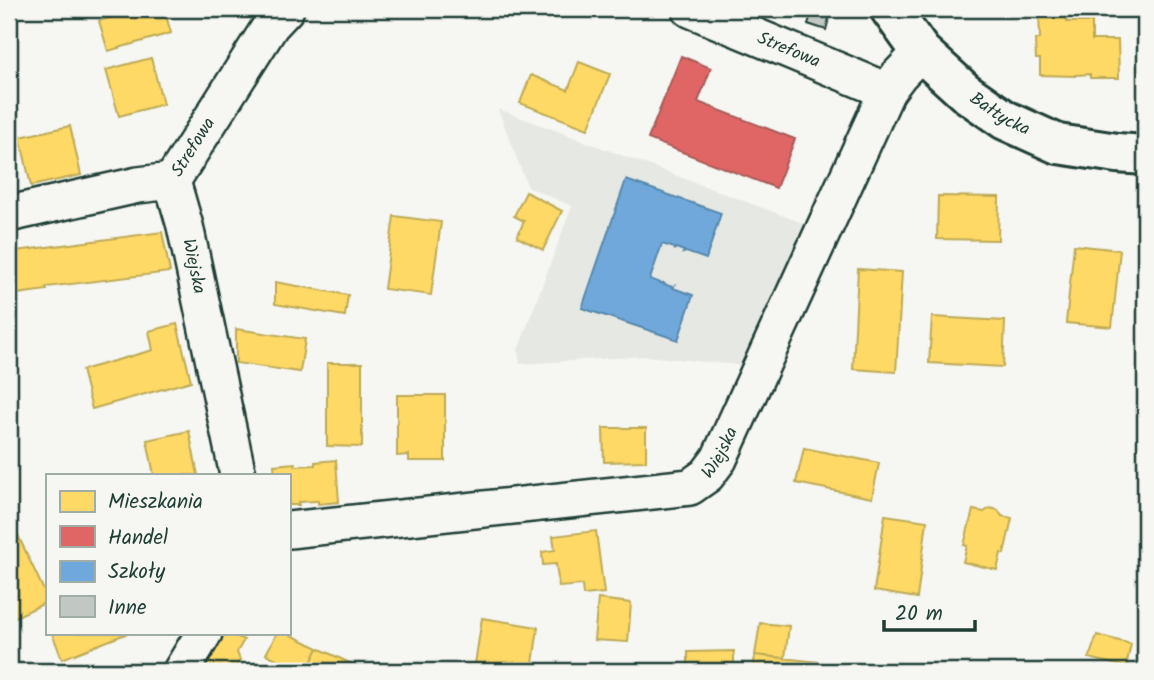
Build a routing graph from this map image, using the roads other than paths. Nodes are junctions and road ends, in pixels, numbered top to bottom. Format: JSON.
{"nodes":[{"id":1,"x":286,"y":9,"type":"edge"},
{"id":2,"x":690,"y":9,"type":"edge"},
{"id":3,"x":890,"y":9,"type":"edge"},
{"id":4,"x":920,"y":52,"type":"junction"},
{"id":5,"x":887,"y":92,"type":"junction"},
{"id":6,"x":1145,"y":155,"type":"edge"},
{"id":7,"x":172,"y":181,"type":"junction"},
{"id":8,"x":9,"y":214,"type":"edge"},
{"id":9,"x":239,"y":474,"type":"edge"},
{"id":10,"x":290,"y":530,"type":"edge"},
{"id":11,"x":203,"y":634,"type":"edge"},
{"id":12,"x":181,"y":671,"type":"edge"}],
"edges":[{"from":1,"to":7,"type":"street","name":"Strefowa"},
{"from":2,"to":5,"type":"street","name":"Strefowa"},
{"from":3,"to":4,"type":"street","name":"Bałtycka"},
{"from":4,"to":5,"type":"street","name":"Wiejska"},
{"from":4,"to":6,"type":"street","name":"Bałtycka"},
{"from":5,"to":10,"type":"street","name":"Wiejska"},
{"from":7,"to":8,"type":"street","name":"Strefowa"},
{"from":7,"to":9,"type":"street","name":"Wiejska"},
{"from":11,"to":12,"type":"street"}]}
